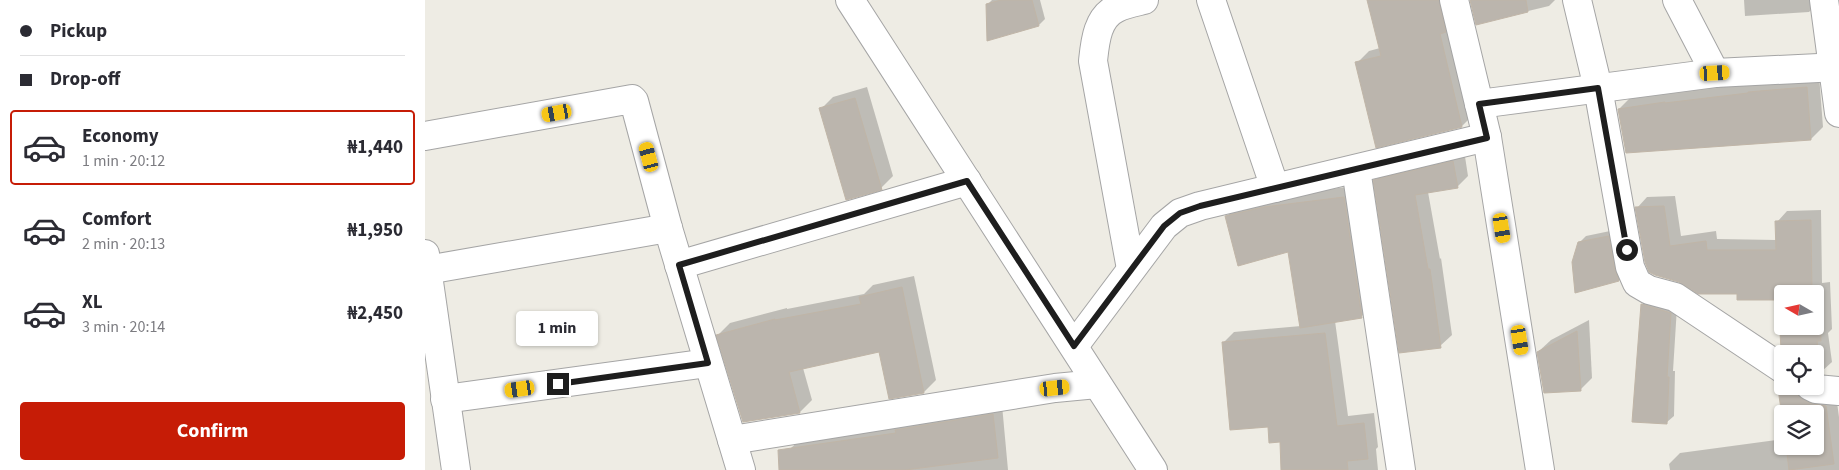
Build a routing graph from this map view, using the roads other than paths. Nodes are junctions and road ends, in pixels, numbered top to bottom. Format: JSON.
{"nodes":[{"id":1,"x":850,"y":0,"type":"edge"},
{"id":2,"x":1144,"y":0,"type":"edge"},
{"id":3,"x":1211,"y":0,"type":"edge"},
{"id":4,"x":1453,"y":0,"type":"edge"},
{"id":5,"x":1577,"y":0,"type":"edge"},
{"id":6,"x":1677,"y":0,"type":"edge"},
{"id":7,"x":1825,"y":0,"type":"edge"},
{"id":8,"x":1836,"y":67,"type":"edge"},
{"id":9,"x":1715,"y":73,"type":"junction"},
{"id":10,"x":1598,"y":88,"type":"junction"},
{"id":11,"x":1479,"y":104,"type":"junction"},
{"id":12,"x":1839,"y":113,"type":"edge"},
{"id":13,"x":425,"y":136,"type":"edge"},
{"id":14,"x":1487,"y":138,"type":"junction"},
{"id":15,"x":1356,"y":169,"type":"junction"},
{"id":16,"x":967,"y":181,"type":"junction"},
{"id":17,"x":1275,"y":188,"type":"junction"},
{"id":18,"x":668,"y":228,"type":"junction"},
{"id":19,"x":426,"y":262,"type":"edge"},
{"id":20,"x":679,"y":265,"type":"junction"},
{"id":21,"x":1131,"y":269,"type":"junction"},
{"id":22,"x":1074,"y":346,"type":"junction"},
{"id":23,"x":708,"y":363,"type":"junction"},
{"id":24,"x":1774,"y":363,"type":"edge"},
{"id":25,"x":1097,"y":384,"type":"junction"},
{"id":26,"x":1824,"y":390,"type":"edge"},
{"id":27,"x":1839,"y":392,"type":"edge"},
{"id":28,"x":445,"y":399,"type":"junction"},
{"id":29,"x":732,"y":440,"type":"junction"},
{"id":30,"x":456,"y":470,"type":"edge"},
{"id":31,"x":741,"y":470,"type":"edge"},
{"id":32,"x":1153,"y":470,"type":"edge"},
{"id":33,"x":1401,"y":470,"type":"edge"},
{"id":34,"x":1540,"y":470,"type":"edge"}],
"edges":[{"from":1,"to":16,"type":"street"},
{"from":2,"to":21,"type":"street"},
{"from":3,"to":17,"type":"street"},
{"from":4,"to":11,"type":"street"},
{"from":5,"to":10,"type":"street"},
{"from":6,"to":9,"type":"street"},
{"from":7,"to":8,"type":"street"},
{"from":8,"to":9,"type":"street"},
{"from":8,"to":12,"type":"street"},
{"from":9,"to":10,"type":"street"},
{"from":10,"to":11,"type":"street"},
{"from":10,"to":24,"type":"street"},
{"from":11,"to":14,"type":"street"},
{"from":13,"to":18,"type":"street"},
{"from":14,"to":15,"type":"street"},
{"from":14,"to":34,"type":"street"},
{"from":15,"to":17,"type":"street"},
{"from":15,"to":33,"type":"street"},
{"from":16,"to":20,"type":"street"},
{"from":16,"to":22,"type":"street"},
{"from":17,"to":21,"type":"street"},
{"from":18,"to":19,"type":"street"},
{"from":18,"to":20,"type":"street"},
{"from":19,"to":28,"type":"street"},
{"from":20,"to":23,"type":"street"},
{"from":21,"to":22,"type":"street"},
{"from":22,"to":25,"type":"street"},
{"from":23,"to":28,"type":"street"},
{"from":23,"to":29,"type":"street"},
{"from":25,"to":29,"type":"street"},
{"from":25,"to":32,"type":"street"},
{"from":26,"to":27,"type":"street"},
{"from":28,"to":30,"type":"street"},
{"from":29,"to":31,"type":"street"}]}
